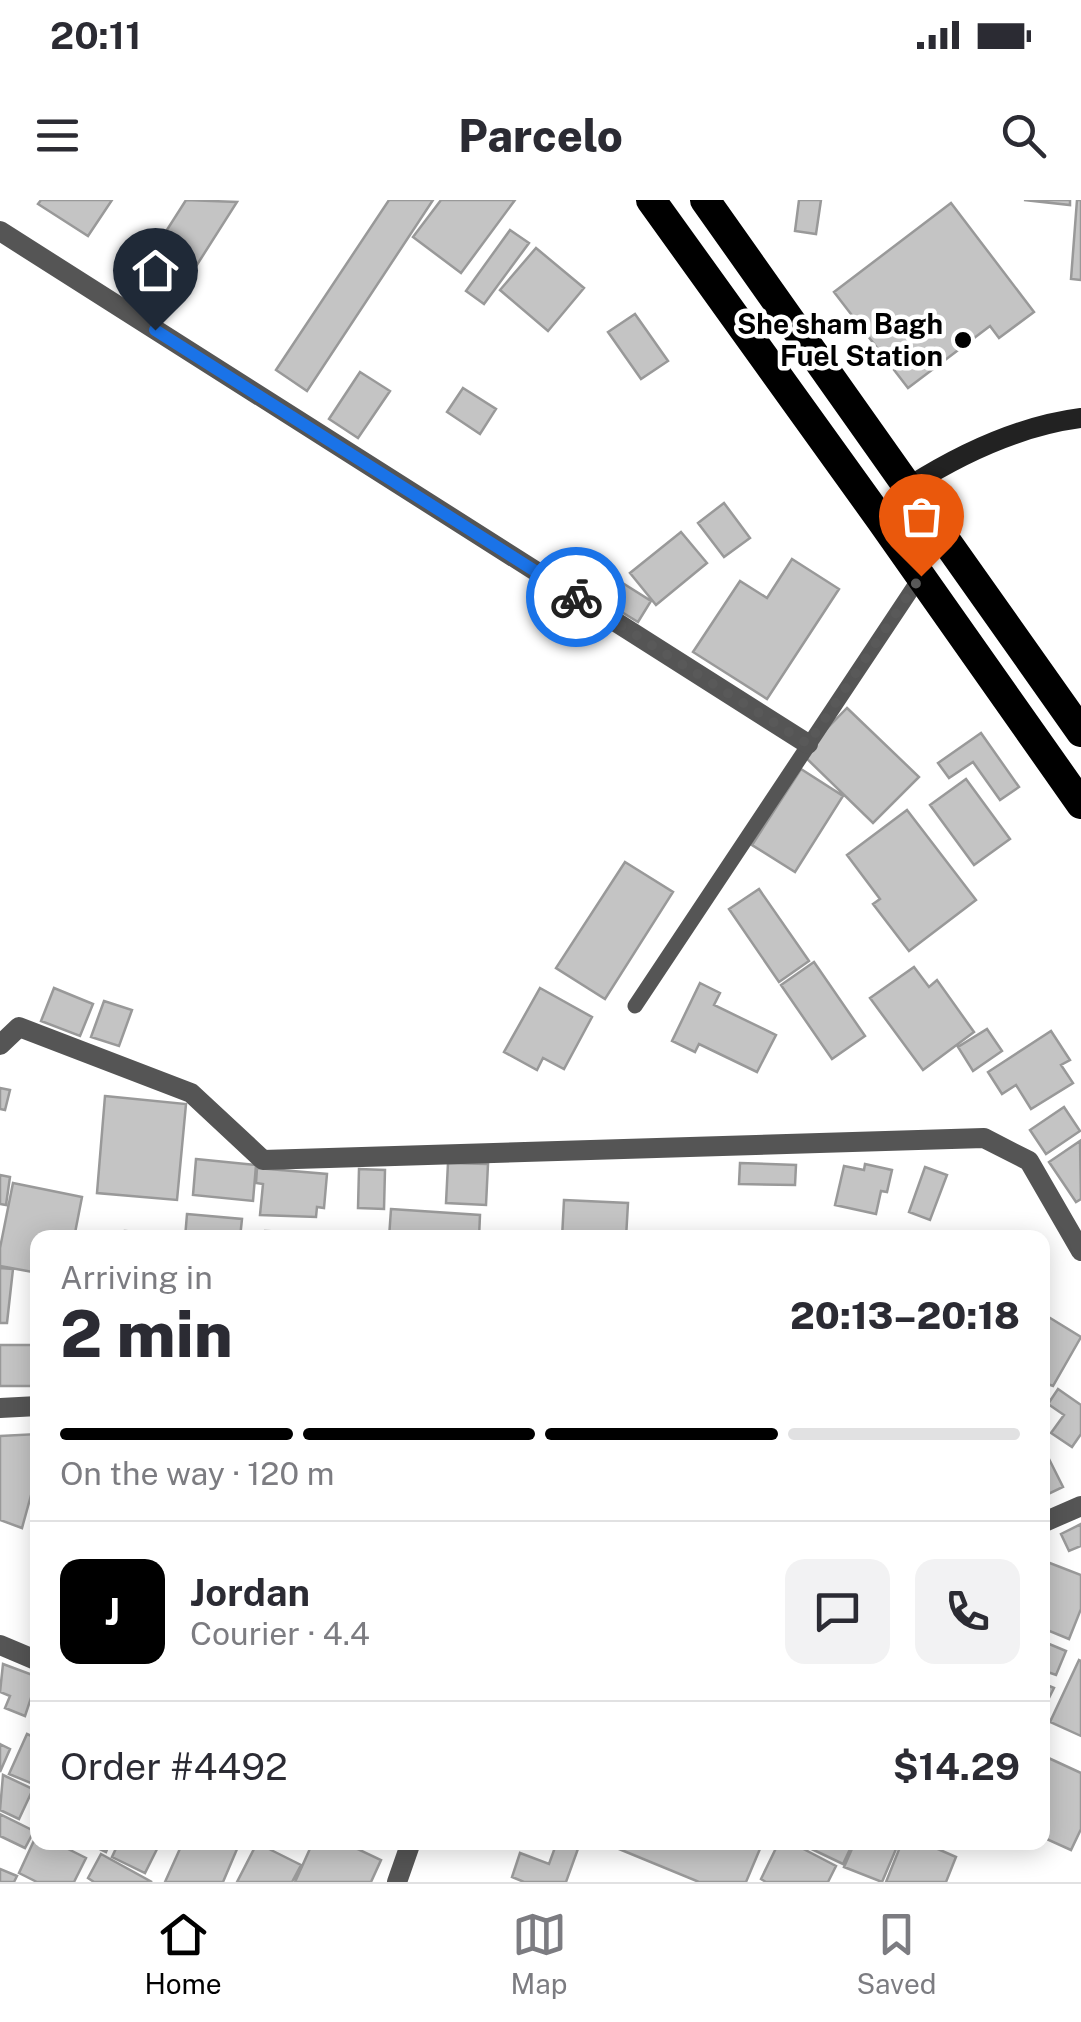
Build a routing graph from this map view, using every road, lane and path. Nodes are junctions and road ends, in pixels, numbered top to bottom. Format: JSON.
{"nodes":[{"id":1,"x":650,"y":200,"type":"edge"},
{"id":2,"x":705,"y":200,"type":"edge"},
{"id":3,"x":0,"y":231,"type":"edge"},
{"id":4,"x":1081,"y":418,"type":"edge"},
{"id":5,"x":910,"y":486,"type":"junction"},
{"id":6,"x":921,"y":576,"type":"junction"},
{"id":7,"x":1081,"y":732,"type":"edge"},
{"id":8,"x":808,"y":744,"type":"junction"},
{"id":9,"x":1081,"y":804,"type":"edge"},
{"id":10,"x":635,"y":1006,"type":"dead end"},
{"id":11,"x":0,"y":1045,"type":"edge"},
{"id":12,"x":1081,"y":1252,"type":"edge"},
{"id":13,"x":30,"y":1406,"type":"edge"},
{"id":14,"x":0,"y":1408,"type":"edge"},
{"id":15,"x":1081,"y":1506,"type":"edge"},
{"id":16,"x":1050,"y":1520,"type":"edge"},
{"id":17,"x":0,"y":1645,"type":"edge"},
{"id":18,"x":30,"y":1658,"type":"edge"},
{"id":19,"x":408,"y":1850,"type":"edge"},
{"id":20,"x":397,"y":1882,"type":"edge"}],
"edges":[{"from":1,"to":6,"type":"highway"},
{"from":2,"to":5,"type":"highway"},
{"from":3,"to":8,"type":"street"},
{"from":4,"to":5,"type":"main road"},
{"from":5,"to":7,"type":"highway"},
{"from":6,"to":8,"type":"lane"},
{"from":6,"to":9,"type":"highway"},
{"from":8,"to":10,"type":"lane"},
{"from":11,"to":12,"type":"street"},
{"from":13,"to":14,"type":"street"},
{"from":15,"to":16,"type":"street"},
{"from":17,"to":18,"type":"street"},
{"from":19,"to":20,"type":"street"}]}
